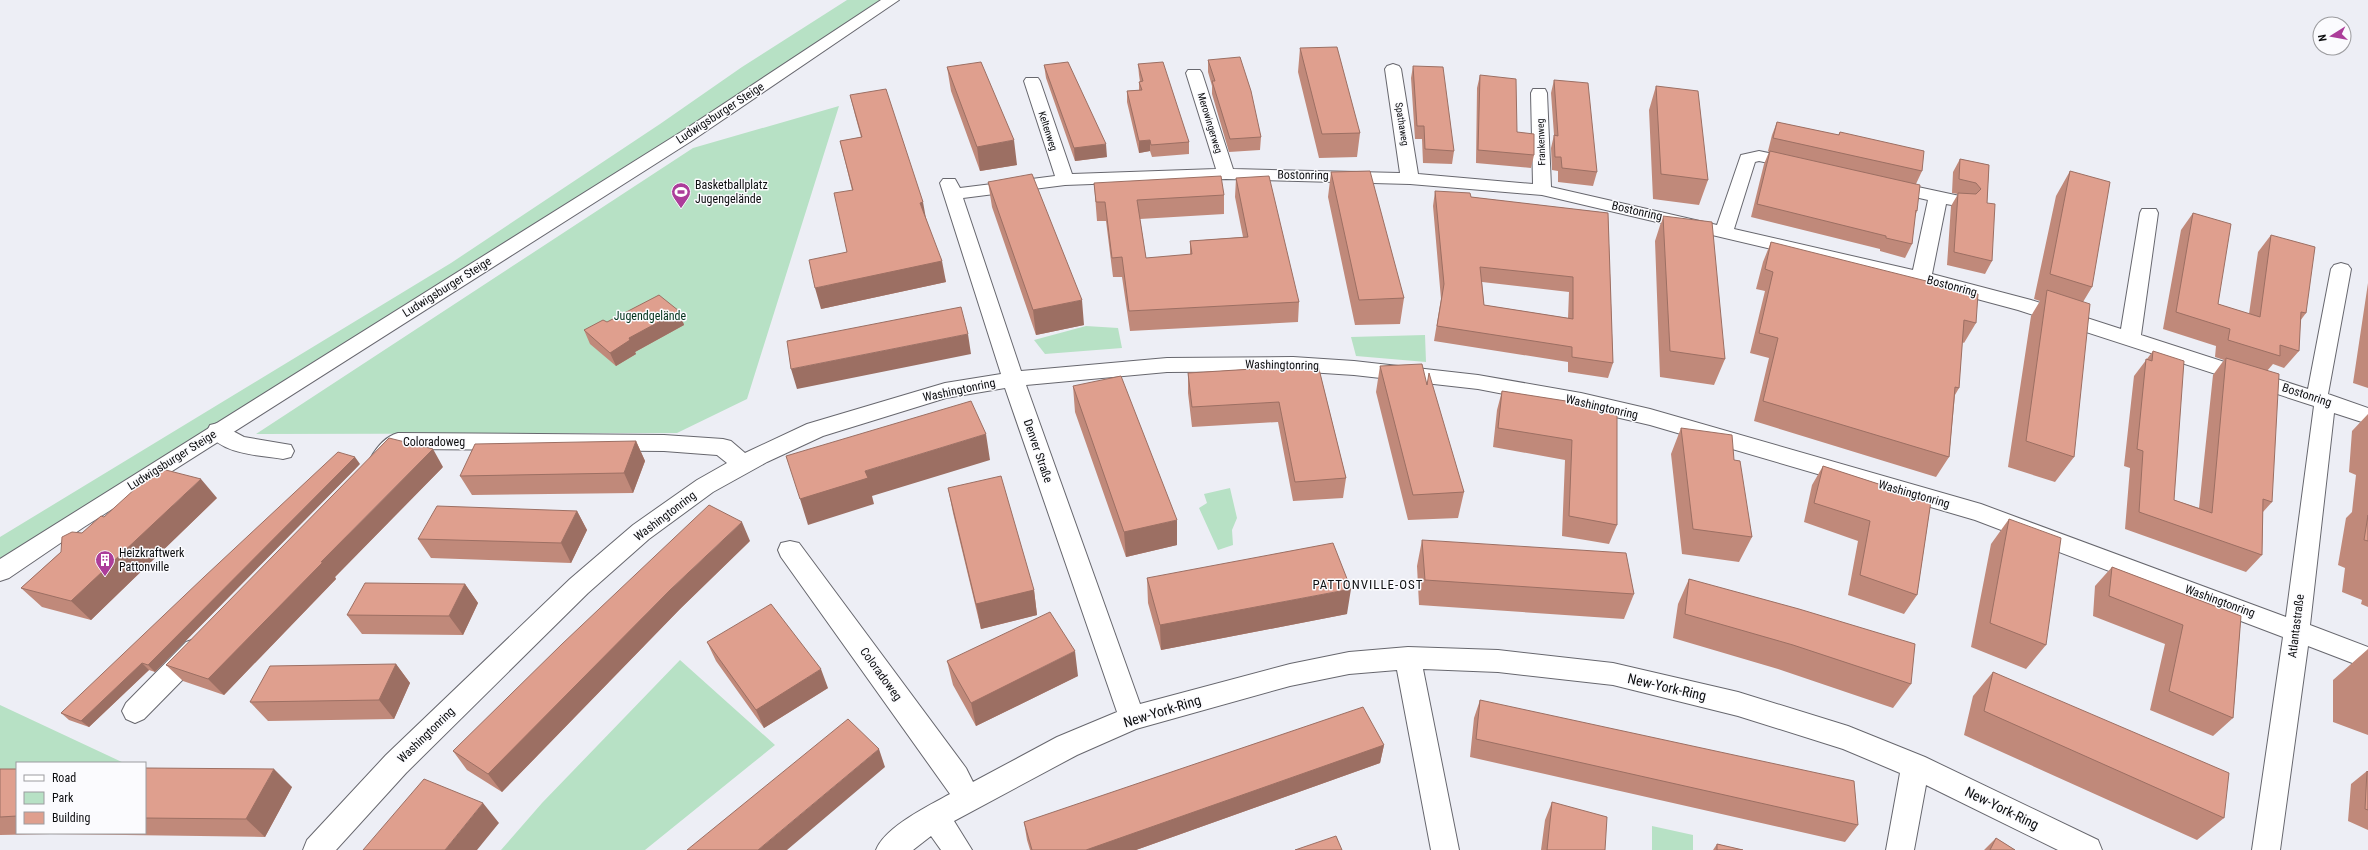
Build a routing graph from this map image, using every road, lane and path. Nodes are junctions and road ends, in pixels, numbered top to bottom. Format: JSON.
{"nodes":[{"id":1,"x":891,"y":0,"type":"edge"},
{"id":2,"x":1393,"y":69,"type":"dead end"},
{"id":3,"x":1194,"y":73,"type":"dead end"},
{"id":4,"x":1032,"y":81,"type":"dead end"},
{"id":5,"x":1539,"y":93,"type":"dead end"},
{"id":6,"x":1813,"y":168,"type":"edge"},
{"id":7,"x":1226,"y":174,"type":"junction"},
{"id":8,"x":1410,"y":179,"type":"junction"},
{"id":9,"x":1065,"y":180,"type":"junction"},
{"id":10,"x":1876,"y":182,"type":"edge"},
{"id":11,"x":950,"y":188,"type":"joint"},
{"id":12,"x":1542,"y":190,"type":"junction"},
{"id":13,"x":1938,"y":197,"type":"junction"},
{"id":14,"x":1963,"y":202,"type":"edge"},
{"id":15,"x":2149,"y":213,"type":"dead end"},
{"id":16,"x":1724,"y":232,"type":"junction"},
{"id":17,"x":2341,"y":269,"type":"dead end"},
{"id":18,"x":1921,"y":278,"type":"junction"},
{"id":19,"x":2130,"y":338,"type":"junction"},
{"id":20,"x":1013,"y":379,"type":"junction"},
{"id":21,"x":2321,"y":400,"type":"junction"},
{"id":22,"x":2368,"y":416,"type":"edge"},
{"id":23,"x":218,"y":431,"type":"junction"},
{"id":24,"x":283,"y":450,"type":"dead end"},
{"id":25,"x":744,"y":464,"type":"junction"},
{"id":26,"x":364,"y":476,"type":"edge"},
{"id":27,"x":790,"y":550,"type":"dead end"},
{"id":28,"x":0,"y":571,"type":"edge"},
{"id":29,"x":2297,"y":630,"type":"junction"},
{"id":30,"x":208,"y":636,"type":"edge"},
{"id":31,"x":1408,"y":658,"type":"junction"},
{"id":32,"x":2368,"y":658,"type":"edge"},
{"id":33,"x":136,"y":711,"type":"dead end"},
{"id":34,"x":1132,"y":718,"type":"junction"},
{"id":35,"x":1915,"y":766,"type":"junction"},
{"id":36,"x":967,"y":800,"type":"junction"},
{"id":37,"x":934,"y":817,"type":"junction"},
{"id":38,"x":317,"y":850,"type":"edge"},
{"id":39,"x":890,"y":850,"type":"edge"},
{"id":40,"x":958,"y":850,"type":"edge"},
{"id":41,"x":1445,"y":850,"type":"edge"},
{"id":42,"x":1900,"y":850,"type":"edge"},
{"id":43,"x":2088,"y":850,"type":"edge"},
{"id":44,"x":2266,"y":850,"type":"edge"}],
"edges":[{"from":1,"to":23,"type":"street","name":"Ludwigsburger Steige"},
{"from":2,"to":8,"type":"street","name":"Spathaweg"},
{"from":3,"to":7,"type":"street","name":"Merowingerweg"},
{"from":4,"to":9,"type":"street","name":"Keltenweg"},
{"from":5,"to":12,"type":"street","name":"Frankenweg"},
{"from":6,"to":16,"type":"street"},
{"from":7,"to":8,"type":"street","name":"Bostonring"},
{"from":7,"to":9,"type":"street","name":"Bostonring"},
{"from":8,"to":12,"type":"street","name":"Bostonring"},
{"from":9,"to":11,"type":"street","name":"Bostonring"},
{"from":10,"to":13,"type":"street"},
{"from":11,"to":20,"type":"street","name":"Denver Straße"},
{"from":12,"to":16,"type":"street","name":"Bostonring"},
{"from":13,"to":14,"type":"street"},
{"from":13,"to":18,"type":"street"},
{"from":15,"to":19,"type":"street"},
{"from":16,"to":18,"type":"street","name":"Bostonring"},
{"from":17,"to":21,"type":"street","name":"Atlantastraße"},
{"from":18,"to":19,"type":"street","name":"Bostonring"},
{"from":19,"to":21,"type":"street","name":"Bostonring"},
{"from":20,"to":25,"type":"street","name":"Washingtonring"},
{"from":20,"to":29,"type":"street","name":"Washingtonring"},
{"from":20,"to":34,"type":"street","name":"Denver Straße"},
{"from":21,"to":22,"type":"street","name":"Bostonring"},
{"from":21,"to":29,"type":"street","name":"Atlantastraße"},
{"from":23,"to":24,"type":"street"},
{"from":23,"to":28,"type":"street","name":"Ludwigsburger Steige"},
{"from":25,"to":26,"type":"street","name":"Coloradoweg"},
{"from":25,"to":38,"type":"street","name":"Washingtonring"},
{"from":27,"to":36,"type":"street","name":"Coloradoweg"},
{"from":29,"to":32,"type":"street","name":"Washingtonring"},
{"from":29,"to":44,"type":"street","name":"Atlantastraße"},
{"from":30,"to":33,"type":"street"},
{"from":31,"to":34,"type":"street","name":"New-York-Ring"},
{"from":31,"to":35,"type":"street","name":"New-York-Ring"},
{"from":31,"to":41,"type":"street"},
{"from":34,"to":36,"type":"street","name":"New-York-Ring"},
{"from":35,"to":42,"type":"street"},
{"from":35,"to":43,"type":"street","name":"New-York-Ring"},
{"from":36,"to":37,"type":"street","name":"New-York-Ring"},
{"from":37,"to":39,"type":"street","name":"New-York-Ring"},
{"from":37,"to":40,"type":"street"}]}
